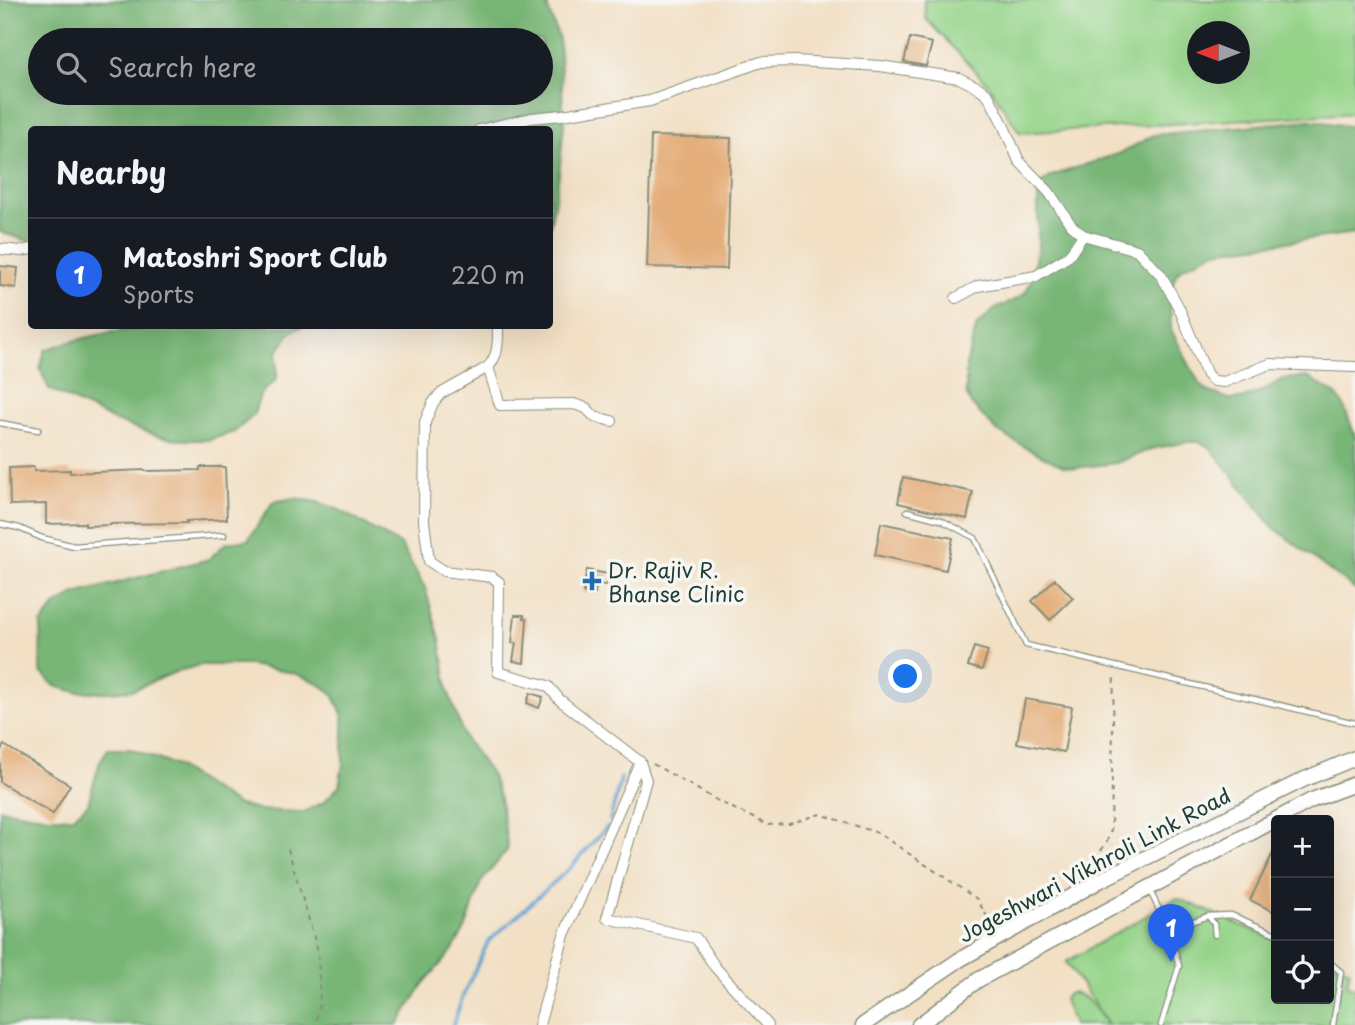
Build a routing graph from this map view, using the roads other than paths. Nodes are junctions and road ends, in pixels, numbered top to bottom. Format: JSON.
{"nodes":[{"id":1,"x":504,"y":126,"type":"edge"},
{"id":2,"x":1083,"y":235,"type":"junction"},
{"id":3,"x":0,"y":249,"type":"edge"},
{"id":4,"x":28,"y":249,"type":"edge"},
{"id":5,"x":956,"y":298,"type":"dead end"},
{"id":6,"x":498,"y":329,"type":"edge"},
{"id":7,"x":488,"y":367,"type":"junction"},
{"id":8,"x":1355,"y":367,"type":"edge"},
{"id":9,"x":612,"y":421,"type":"dead end"},
{"id":10,"x":0,"y":423,"type":"edge"},
{"id":11,"x":38,"y":430,"type":"dead end"},
{"id":12,"x":906,"y":511,"type":"dead end"},
{"id":13,"x":0,"y":524,"type":"edge"},
{"id":14,"x":224,"y":535,"type":"dead end"},
{"id":15,"x":1355,"y":723,"type":"edge"},
{"id":16,"x":1355,"y":758,"type":"edge"},
{"id":17,"x":640,"y":762,"type":"junction"},
{"id":18,"x":1355,"y":784,"type":"edge"},
{"id":19,"x":1149,"y":888,"type":"junction"},
{"id":20,"x":1208,"y":916,"type":"junction"},
{"id":21,"x":1169,"y":930,"type":"junction"},
{"id":22,"x":1271,"y":932,"type":"edge"},
{"id":23,"x":1214,"y":935,"type":"dead end"},
{"id":24,"x":1334,"y":966,"type":"edge"},
{"id":25,"x":540,"y":1025,"type":"edge"},
{"id":26,"x":768,"y":1025,"type":"edge"},
{"id":27,"x":863,"y":1025,"type":"edge"},
{"id":28,"x":919,"y":1025,"type":"edge"},
{"id":29,"x":1161,"y":1025,"type":"edge"},
{"id":30,"x":1333,"y":1025,"type":"edge"}],
"edges":[{"from":1,"to":2,"type":"street"},
{"from":2,"to":5,"type":"street"},
{"from":2,"to":8,"type":"street"},
{"from":3,"to":4,"type":"street"},
{"from":6,"to":7,"type":"street"},
{"from":7,"to":9,"type":"street"},
{"from":7,"to":17,"type":"street"},
{"from":10,"to":11,"type":"lane"},
{"from":12,"to":15,"type":"lane"},
{"from":13,"to":14,"type":"lane"},
{"from":16,"to":27,"type":"main road","name":"Jogeshwari Vikhroli Link Road"},
{"from":17,"to":25,"type":"street"},
{"from":17,"to":26,"type":"street"},
{"from":18,"to":19,"type":"main road"},
{"from":19,"to":21,"type":"lane"},
{"from":19,"to":28,"type":"main road"},
{"from":20,"to":21,"type":"lane"},
{"from":20,"to":22,"type":"lane"},
{"from":20,"to":23,"type":"lane"},
{"from":21,"to":29,"type":"lane"},
{"from":24,"to":30,"type":"lane"}]}
